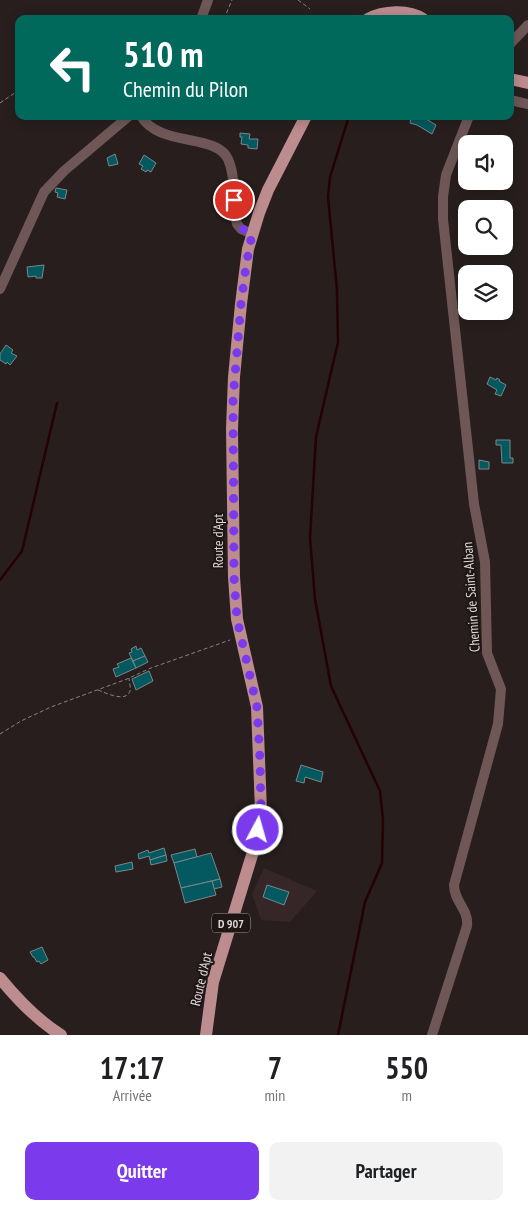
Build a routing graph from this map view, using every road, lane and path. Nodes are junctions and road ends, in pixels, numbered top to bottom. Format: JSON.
{"nodes":[{"id":1,"x":208,"y":0,"type":"edge"},
{"id":2,"x":232,"y":0,"type":"edge"},
{"id":3,"x":298,"y":0,"type":"edge"},
{"id":4,"x":310,"y":9,"type":"dead end"},
{"id":5,"x":202,"y":15,"type":"edge"},
{"id":6,"x":226,"y":15,"type":"edge"},
{"id":7,"x":383,"y":15,"type":"edge"},
{"id":8,"x":408,"y":15,"type":"edge"},
{"id":9,"x":528,"y":25,"type":"edge"},
{"id":10,"x":514,"y":40,"type":"edge"},
{"id":11,"x":514,"y":81,"type":"edge"},
{"id":12,"x":528,"y":83,"type":"edge"},
{"id":13,"x":15,"y":93,"type":"edge"},
{"id":14,"x":514,"y":101,"type":"edge"},
{"id":15,"x":0,"y":103,"type":"edge"},
{"id":16,"x":528,"y":104,"type":"edge"},
{"id":17,"x":124,"y":120,"type":"edge"},
{"id":18,"x":144,"y":120,"type":"edge"},
{"id":19,"x":304,"y":120,"type":"edge"},
{"id":20,"x":467,"y":120,"type":"edge"},
{"id":21,"x":252,"y":234,"type":"junction"},
{"id":22,"x":0,"y":289,"type":"edge"},
{"id":23,"x":240,"y":637,"type":"junction"},
{"id":24,"x":129,"y":678,"type":"junction"},
{"id":25,"x":98,"y":690,"type":"junction"},
{"id":26,"x":0,"y":734,"type":"edge"},
{"id":27,"x":0,"y":978,"type":"edge"},
{"id":28,"x":207,"y":1033,"type":"edge"},
{"id":29,"x":61,"y":1035,"type":"edge"},
{"id":30,"x":432,"y":1035,"type":"edge"}],
"edges":[{"from":1,"to":5,"type":"street"},
{"from":2,"to":6,"type":"path"},
{"from":3,"to":4,"type":"path"},
{"from":7,"to":8,"type":"main road"},
{"from":9,"to":10,"type":"street"},
{"from":11,"to":12,"type":"main road"},
{"from":13,"to":15,"type":"path"},
{"from":14,"to":16,"type":"street"},
{"from":17,"to":22,"type":"street"},
{"from":18,"to":21,"type":"street"},
{"from":19,"to":21,"type":"main road","name":"Route d'Apt","number":"D 907"},
{"from":20,"to":30,"type":"street","name":"Chemin de Saint-Alban"},
{"from":21,"to":23,"type":"main road","name":"Route d'Apt","number":"D 907"},
{"from":23,"to":24,"type":"path"},
{"from":23,"to":28,"type":"main road","name":"Route d'Apt","number":"D 907"},
{"from":24,"to":25,"type":"path"},
{"from":24,"to":25,"type":"path"},
{"from":25,"to":26,"type":"path"},
{"from":27,"to":29,"type":"main road"}]}
